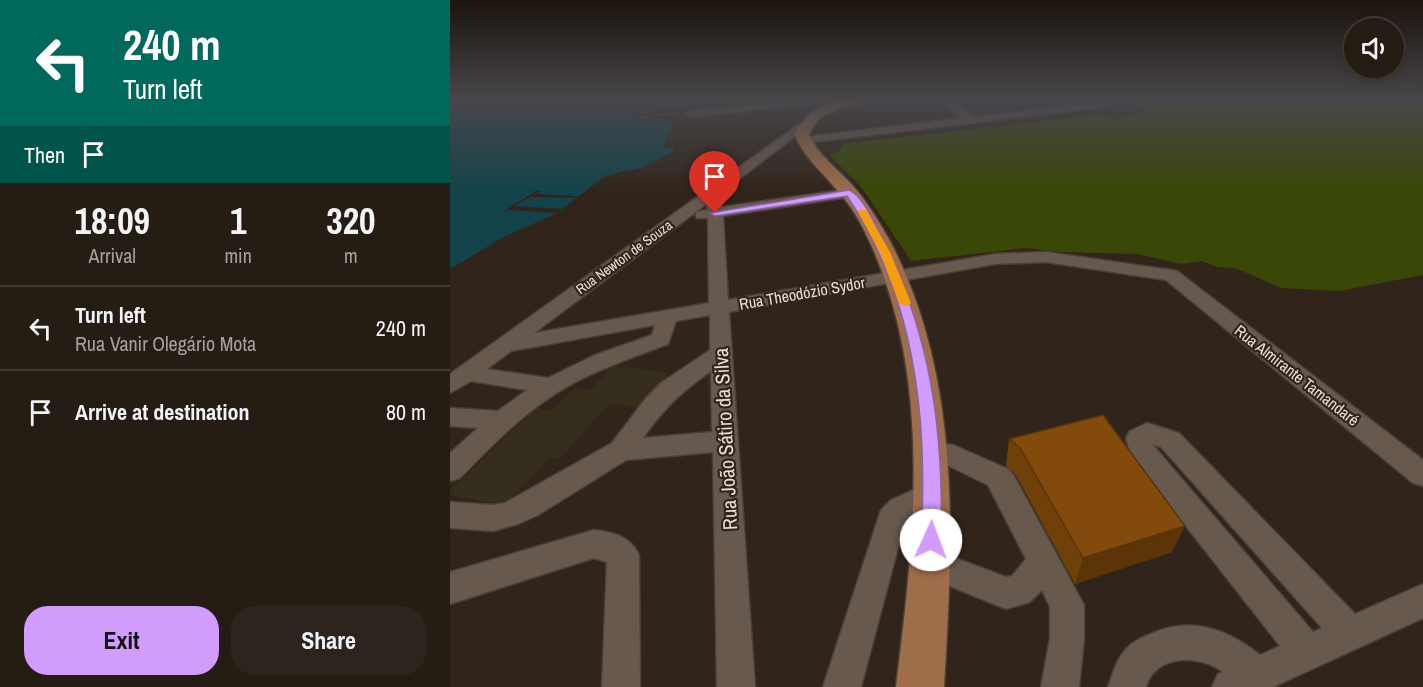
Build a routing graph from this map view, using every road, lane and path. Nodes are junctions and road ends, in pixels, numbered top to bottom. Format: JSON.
{"nodes":[{"id":1,"x":788,"y":130,"type":"edge"},
{"id":2,"x":813,"y":130,"type":"edge"},
{"id":3,"x":849,"y":193,"type":"junction"},
{"id":4,"x":714,"y":202,"type":"junction"},
{"id":5,"x":1171,"y":275,"type":"joint"},
{"id":6,"x":896,"y":276,"type":"junction"},
{"id":7,"x":719,"y":307,"type":"junction"},
{"id":8,"x":668,"y":316,"type":"junction"},
{"id":9,"x":606,"y":327,"type":"junction"},
{"id":10,"x":505,"y":345,"type":"junction"},
{"id":11,"x":721,"y":353,"type":"junction"},
{"id":12,"x":603,"y":360,"type":"junction"},
{"id":13,"x":458,"y":379,"type":"edge"},
{"id":14,"x":550,"y":386,"type":"junction"},
{"id":15,"x":450,"y":417,"type":"edge"},
{"id":16,"x":502,"y":420,"type":"junction"},
{"id":17,"x":725,"y":441,"type":"junction"},
{"id":18,"x":621,"y":450,"type":"junction"},
{"id":19,"x":932,"y":453,"type":"junction"},
{"id":20,"x":455,"y":459,"type":"edge"},
{"id":21,"x":1423,"y":475,"type":"edge"},
{"id":22,"x":933,"y":493,"type":"junction"},
{"id":23,"x":450,"y":515,"type":"edge"},
{"id":24,"x":1043,"y":561,"type":"junction"},
{"id":25,"x":931,"y":564,"type":"junction"},
{"id":26,"x":450,"y":588,"type":"edge"},
{"id":27,"x":1423,"y":602,"type":"edge"},
{"id":28,"x":1350,"y":634,"type":"junction"},
{"id":29,"x":1308,"y":653,"type":"junction"},
{"id":30,"x":1243,"y":681,"type":"edge"},
{"id":31,"x":621,"y":687,"type":"edge"},
{"id":32,"x":736,"y":687,"type":"edge"},
{"id":33,"x":842,"y":687,"type":"edge"},
{"id":34,"x":920,"y":687,"type":"edge"},
{"id":35,"x":1060,"y":687,"type":"edge"},
{"id":36,"x":1127,"y":687,"type":"edge"}],
"edges":[{"from":1,"to":4,"type":"street","name":"Rua Newton de Souza"},
{"from":2,"to":3,"type":"main road"},
{"from":3,"to":4,"type":"street"},
{"from":3,"to":6,"type":"main road"},
{"from":4,"to":7,"type":"street","name":"Rua João Sátiro da Silva"},
{"from":4,"to":10,"type":"street","name":"Rua Newton de Souza"},
{"from":5,"to":6,"type":"street","name":"Rua Theodózio Sydor"},
{"from":5,"to":21,"type":"street","name":"Rua Almirante Tamandaré"},
{"from":6,"to":7,"type":"street","name":"Rua Theodózio Sydor"},
{"from":6,"to":19,"type":"main road"},
{"from":7,"to":8,"type":"street","name":"Rua Theodózio Sydor"},
{"from":7,"to":11,"type":"street","name":"Rua João Sátiro da Silva"},
{"from":8,"to":9,"type":"street","name":"Rua Theodózio Sydor"},
{"from":8,"to":12,"type":"street"},
{"from":9,"to":10,"type":"street","name":"Rua Theodózio Sydor"},
{"from":9,"to":12,"type":"street"},
{"from":10,"to":13,"type":"street","name":"Rua Newton de Souza"},
{"from":11,"to":17,"type":"street","name":"Rua João Sátiro da Silva"},
{"from":11,"to":18,"type":"street"},
{"from":12,"to":14,"type":"street"},
{"from":13,"to":14,"type":"street"},
{"from":14,"to":16,"type":"street"},
{"from":15,"to":16,"type":"street"},
{"from":16,"to":20,"type":"street"},
{"from":17,"to":18,"type":"street"},
{"from":17,"to":32,"type":"street","name":"Rua João Sátiro da Silva"},
{"from":18,"to":23,"type":"street"},
{"from":19,"to":22,"type":"main road"},
{"from":19,"to":24,"type":"street"},
{"from":22,"to":25,"type":"main road"},
{"from":22,"to":33,"type":"street"},
{"from":24,"to":25,"type":"street"},
{"from":24,"to":35,"type":"street"},
{"from":25,"to":34,"type":"main road"},
{"from":26,"to":31,"type":"street"},
{"from":27,"to":28,"type":"street"},
{"from":28,"to":29,"type":"street"},
{"from":28,"to":29,"type":"street"},
{"from":29,"to":30,"type":"street"},
{"from":30,"to":36,"type":"street"}]}
